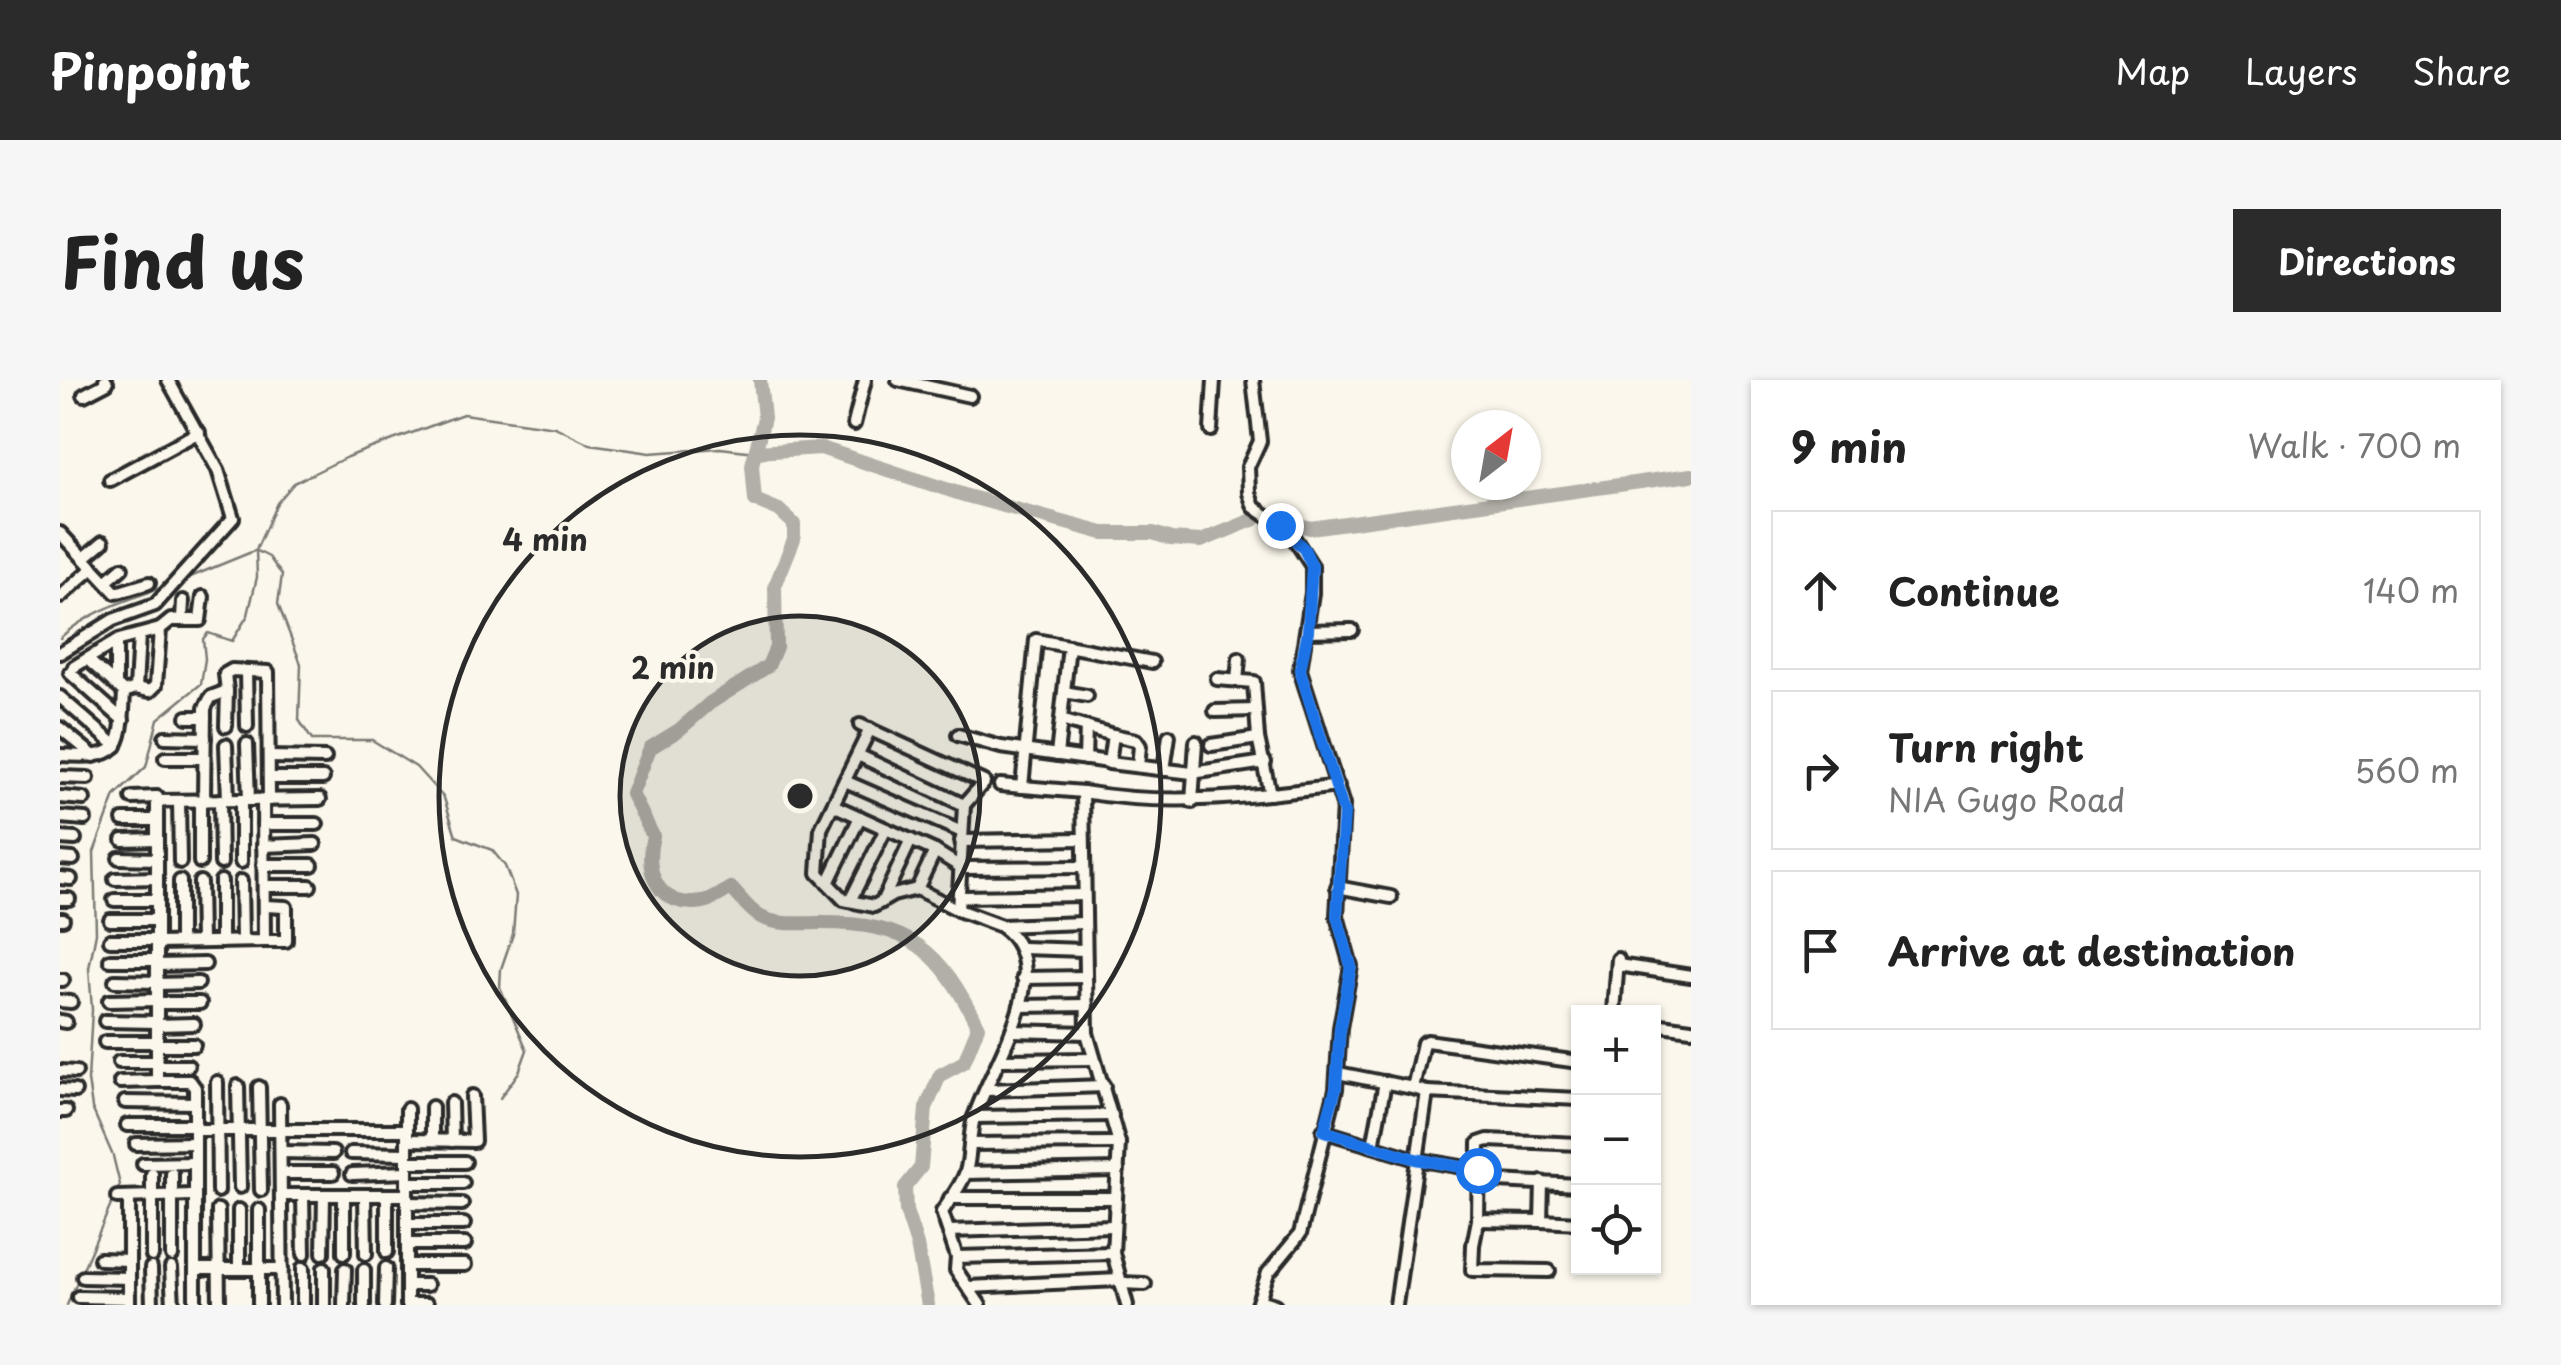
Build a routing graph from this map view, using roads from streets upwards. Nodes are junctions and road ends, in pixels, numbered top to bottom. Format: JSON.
{"nodes":[{"id":1,"x":168,"y":380,"type":"edge"},
{"id":2,"x":865,"y":380,"type":"edge"},
{"id":3,"x":898,"y":380,"type":"edge"},
{"id":4,"x":1214,"y":380,"type":"edge"},
{"id":5,"x":1253,"y":380,"type":"edge"},
{"id":6,"x":110,"y":381,"type":"edge"},
{"id":7,"x":84,"y":395,"type":"dead end"},
{"id":8,"x":970,"y":396,"type":"dead end"},
{"id":9,"x":854,"y":424,"type":"dead end"},
{"id":10,"x":1211,"y":430,"type":"dead end"},
{"id":11,"x":200,"y":432,"type":"junction"},
{"id":12,"x":110,"y":480,"type":"dead end"},
{"id":13,"x":60,"y":533,"type":"edge"},
{"id":14,"x":103,"y":542,"type":"dead end"},
{"id":15,"x":70,"y":544,"type":"junction"},
{"id":16,"x":60,"y":553,"type":"edge"},
{"id":17,"x":84,"y":558,"type":"junction"},
{"id":18,"x":93,"y":568,"type":"junction"},
{"id":19,"x":122,"y":568,"type":"dead end"},
{"id":20,"x":106,"y":582,"type":"junction"},
{"id":21,"x":149,"y":583,"type":"dead end"},
{"id":22,"x":60,"y":597,"type":"edge"},
{"id":23,"x":203,"y":598,"type":"dead end"},
{"id":24,"x":183,"y":601,"type":"dead end"},
{"id":25,"x":182,"y":619,"type":"junction"},
{"id":26,"x":160,"y":629,"type":"junction"},
{"id":27,"x":1352,"y":630,"type":"dead end"},
{"id":28,"x":1308,"y":631,"type":"junction"},
{"id":29,"x":139,"y":635,"type":"junction"},
{"id":30,"x":116,"y":642,"type":"junction"},
{"id":31,"x":1069,"y":646,"type":"junction"},
{"id":32,"x":60,"y":653,"type":"edge"},
{"id":33,"x":86,"y":659,"type":"junction"},
{"id":34,"x":1239,"y":660,"type":"dead end"},
{"id":35,"x":1152,"y":662,"type":"dead end"},
{"id":36,"x":246,"y":671,"type":"junction"},
{"id":37,"x":1217,"y":680,"type":"dead end"},
{"id":38,"x":1236,"y":682,"type":"junction"},
{"id":39,"x":125,"y":689,"type":"junction"},
{"id":40,"x":227,"y":691,"type":"junction"},
{"id":41,"x":1064,"y":692,"type":"junction"},
{"id":42,"x":1087,"y":696,"type":"dead end"},
{"id":43,"x":60,"y":697,"type":"edge"},
{"id":44,"x":1256,"y":710,"type":"junction"},
{"id":45,"x":1214,"y":712,"type":"dead end"},
{"id":46,"x":188,"y":717,"type":"dead end"},
{"id":47,"x":205,"y":718,"type":"junction"},
{"id":48,"x":122,"y":720,"type":"junction"},
{"id":49,"x":1060,"y":720,"type":"junction"},
{"id":50,"x":226,"y":726,"type":"dead end"},
{"id":51,"x":248,"y":726,"type":"dead end"},
{"id":52,"x":1086,"y":727,"type":"junction"},
{"id":53,"x":60,"y":728,"type":"edge"},
{"id":54,"x":958,"y":735,"type":"dead end"},
{"id":55,"x":1113,"y":735,"type":"junction"},
{"id":56,"x":1169,"y":736,"type":"dead end"},
{"id":57,"x":165,"y":737,"type":"dead end"},
{"id":58,"x":204,"y":738,"type":"junction"},
{"id":59,"x":1258,"y":738,"type":"junction"},
{"id":60,"x":1196,"y":742,"type":"dead end"},
{"id":61,"x":248,"y":744,"type":"dead end"},
{"id":62,"x":226,"y":745,"type":"dead end"},
{"id":63,"x":1211,"y":745,"type":"dead end"},
{"id":64,"x":116,"y":746,"type":"junction"},
{"id":65,"x":1028,"y":751,"type":"junction"},
{"id":66,"x":60,"y":755,"type":"edge"},
{"id":67,"x":858,"y":755,"type":"junction"},
{"id":68,"x":1057,"y":755,"type":"junction"},
{"id":69,"x":96,"y":757,"type":"junction"},
{"id":70,"x":269,"y":757,"type":"junction"},
{"id":71,"x":165,"y":758,"type":"dead end"},
{"id":72,"x":204,"y":758,"type":"junction"},
{"id":73,"x":326,"y":758,"type":"dead end"},
{"id":74,"x":1085,"y":759,"type":"junction"},
{"id":75,"x":1109,"y":762,"type":"junction"},
{"id":76,"x":1266,"y":762,"type":"junction"},
{"id":77,"x":1138,"y":766,"type":"junction"},
{"id":78,"x":1164,"y":770,"type":"junction"},
{"id":79,"x":1192,"y":773,"type":"junction"},
{"id":80,"x":60,"y":776,"type":"edge"},
{"id":81,"x":88,"y":778,"type":"dead end"},
{"id":82,"x":269,"y":778,"type":"junction"},
{"id":83,"x":322,"y":778,"type":"dead end"},
{"id":84,"x":845,"y":781,"type":"junction"},
{"id":85,"x":1000,"y":784,"type":"dead end"},
{"id":86,"x":1338,"y":786,"type":"junction"},
{"id":87,"x":1022,"y":787,"type":"junction"},
{"id":88,"x":1083,"y":792,"type":"junction"},
{"id":89,"x":1270,"y":794,"type":"junction"},
{"id":90,"x":60,"y":797,"type":"edge"},
{"id":91,"x":132,"y":798,"type":"dead end"},
{"id":92,"x":84,"y":799,"type":"dead end"},
{"id":93,"x":320,"y":799,"type":"dead end"},
{"id":94,"x":234,"y":800,"type":"junction"},
{"id":95,"x":266,"y":800,"type":"junction"},
{"id":96,"x":157,"y":801,"type":"junction"},
{"id":97,"x":180,"y":801,"type":"junction"},
{"id":98,"x":202,"y":801,"type":"junction"},
{"id":99,"x":1192,"y":802,"type":"junction"},
{"id":100,"x":964,"y":804,"type":"junction"},
{"id":101,"x":833,"y":805,"type":"junction"},
{"id":102,"x":60,"y":817,"type":"edge"},
{"id":103,"x":860,"y":817,"type":"junction"},
{"id":104,"x":85,"y":819,"type":"dead end"},
{"id":105,"x":123,"y":820,"type":"dead end"},
{"id":106,"x":157,"y":820,"type":"junction"},
{"id":107,"x":263,"y":824,"type":"junction"},
{"id":108,"x":317,"y":824,"type":"dead end"},
{"id":109,"x":886,"y":829,"type":"junction"},
{"id":110,"x":961,"y":837,"type":"junction"},
{"id":111,"x":60,"y":838,"type":"edge"},
{"id":112,"x":75,"y":838,"type":"dead end"},
{"id":113,"x":1082,"y":839,"type":"junction"},
{"id":114,"x":123,"y":840,"type":"dead end"},
{"id":115,"x":157,"y":840,"type":"junction"},
{"id":116,"x":911,"y":840,"type":"junction"},
{"id":117,"x":315,"y":844,"type":"dead end"},
{"id":118,"x":263,"y":846,"type":"junction"},
{"id":119,"x":935,"y":852,"type":"junction"},
{"id":120,"x":60,"y":858,"type":"edge"},
{"id":121,"x":119,"y":858,"type":"dead end"},
{"id":122,"x":73,"y":859,"type":"dead end"},
{"id":123,"x":157,"y":859,"type":"junction"},
{"id":124,"x":180,"y":862,"type":"dead end"},
{"id":125,"x":200,"y":862,"type":"dead end"},
{"id":126,"x":241,"y":862,"type":"dead end"},
{"id":127,"x":221,"y":863,"type":"dead end"},
{"id":128,"x":312,"y":864,"type":"dead end"},
{"id":129,"x":264,"y":865,"type":"junction"},
{"id":130,"x":1084,"y":867,"type":"junction"},
{"id":131,"x":962,"y":868,"type":"junction"},
{"id":132,"x":157,"y":878,"type":"junction"},
{"id":133,"x":115,"y":879,"type":"dead end"},
{"id":134,"x":180,"y":881,"type":"dead end"},
{"id":135,"x":220,"y":881,"type":"dead end"},
{"id":136,"x":241,"y":881,"type":"dead end"},
{"id":137,"x":200,"y":882,"type":"dead end"},
{"id":138,"x":828,"y":883,"type":"junction"},
{"id":139,"x":264,"y":886,"type":"junction"},
{"id":140,"x":310,"y":886,"type":"dead end"},
{"id":141,"x":1337,"y":887,"type":"junction"},
{"id":142,"x":917,"y":889,"type":"junction"},
{"id":143,"x":1084,"y":895,"type":"junction"},
{"id":144,"x":960,"y":897,"type":"junction"},
{"id":145,"x":1391,"y":897,"type":"dead end"},
{"id":146,"x":114,"y":900,"type":"dead end"},
{"id":147,"x":157,"y":900,"type":"junction"},
{"id":148,"x":850,"y":901,"type":"junction"},
{"id":149,"x":882,"y":902,"type":"junction"},
{"id":150,"x":264,"y":906,"type":"junction"},
{"id":151,"x":958,"y":910,"type":"junction"},
{"id":152,"x":110,"y":920,"type":"dead end"},
{"id":153,"x":157,"y":920,"type":"junction"},
{"id":154,"x":1084,"y":923,"type":"junction"},
{"id":155,"x":1001,"y":926,"type":"junction"},
{"id":156,"x":110,"y":940,"type":"dead end"},
{"id":157,"x":157,"y":941,"type":"junction"},
{"id":158,"x":242,"y":941,"type":"junction"},
{"id":159,"x":264,"y":941,"type":"junction"},
{"id":160,"x":180,"y":942,"type":"junction"},
{"id":161,"x":201,"y":942,"type":"junction"},
{"id":162,"x":221,"y":942,"type":"junction"},
{"id":163,"x":1023,"y":948,"type":"junction"},
{"id":164,"x":1084,"y":950,"type":"junction"},
{"id":165,"x":110,"y":960,"type":"dead end"},
{"id":166,"x":157,"y":962,"type":"junction"},
{"id":167,"x":205,"y":964,"type":"dead end"},
{"id":168,"x":1691,"y":976,"type":"edge"},
{"id":169,"x":1023,"y":978,"type":"junction"},
{"id":170,"x":1086,"y":978,"type":"junction"},
{"id":171,"x":115,"y":981,"type":"dead end"},
{"id":172,"x":157,"y":983,"type":"junction"},
{"id":173,"x":198,"y":983,"type":"dead end"},
{"id":174,"x":109,"y":1000,"type":"dead end"},
{"id":175,"x":157,"y":1002,"type":"junction"},
{"id":176,"x":200,"y":1004,"type":"dead end"},
{"id":177,"x":1087,"y":1005,"type":"junction"},
{"id":178,"x":1615,"y":1005,"type":"edge"},
{"id":179,"x":1020,"y":1006,"type":"junction"},
{"id":180,"x":105,"y":1021,"type":"dead end"},
{"id":181,"x":157,"y":1023,"type":"junction"},
{"id":182,"x":194,"y":1024,"type":"dead end"},
{"id":183,"x":1661,"y":1025,"type":"edge"},
{"id":184,"x":1691,"y":1029,"type":"edge"},
{"id":185,"x":1012,"y":1032,"type":"junction"},
{"id":186,"x":1087,"y":1034,"type":"junction"},
{"id":187,"x":105,"y":1042,"type":"dead end"},
{"id":188,"x":157,"y":1044,"type":"junction"},
{"id":189,"x":194,"y":1045,"type":"dead end"},
{"id":190,"x":1094,"y":1059,"type":"junction"},
{"id":191,"x":1002,"y":1060,"type":"junction"},
{"id":192,"x":1571,"y":1061,"type":"edge"},
{"id":193,"x":119,"y":1062,"type":"dead end"},
{"id":194,"x":157,"y":1064,"type":"junction"},
{"id":195,"x":188,"y":1066,"type":"dead end"},
{"id":196,"x":60,"y":1071,"type":"edge"},
{"id":197,"x":76,"y":1072,"type":"dead end"},
{"id":198,"x":1338,"y":1073,"type":"junction"},
{"id":199,"x":157,"y":1081,"type":"junction"},
{"id":200,"x":120,"y":1082,"type":"dead end"},
{"id":201,"x":218,"y":1082,"type":"dead end"},
{"id":202,"x":1385,"y":1082,"type":"junction"},
{"id":203,"x":238,"y":1086,"type":"dead end"},
{"id":204,"x":1104,"y":1086,"type":"junction"},
{"id":205,"x":259,"y":1087,"type":"dead end"},
{"id":206,"x":1413,"y":1088,"type":"junction"},
{"id":207,"x":60,"y":1090,"type":"edge"},
{"id":208,"x":75,"y":1090,"type":"dead end"},
{"id":209,"x":987,"y":1090,"type":"junction"},
{"id":210,"x":1427,"y":1092,"type":"junction"},
{"id":211,"x":472,"y":1096,"type":"dead end"},
{"id":212,"x":1571,"y":1099,"type":"edge"},
{"id":213,"x":125,"y":1102,"type":"dead end"},
{"id":214,"x":196,"y":1103,"type":"junction"},
{"id":215,"x":450,"y":1103,"type":"dead end"},
{"id":216,"x":280,"y":1104,"type":"dead end"},
{"id":217,"x":432,"y":1107,"type":"dead end"},
{"id":218,"x":408,"y":1109,"type":"dead end"},
{"id":219,"x":388,"y":1113,"type":"dead end"},
{"id":220,"x":1112,"y":1115,"type":"junction"},
{"id":221,"x":974,"y":1117,"type":"junction"},
{"id":222,"x":127,"y":1125,"type":"dead end"},
{"id":223,"x":196,"y":1128,"type":"junction"},
{"id":224,"x":219,"y":1130,"type":"junction"},
{"id":225,"x":240,"y":1130,"type":"junction"},
{"id":226,"x":260,"y":1130,"type":"junction"},
{"id":227,"x":281,"y":1130,"type":"junction"},
{"id":228,"x":389,"y":1130,"type":"junction"},
{"id":229,"x":1324,"y":1131,"type":"junction"},
{"id":230,"x":407,"y":1135,"type":"junction"},
{"id":231,"x":432,"y":1140,"type":"junction"},
{"id":232,"x":452,"y":1140,"type":"junction"},
{"id":233,"x":196,"y":1143,"type":"junction"},
{"id":234,"x":1119,"y":1143,"type":"junction"},
{"id":235,"x":136,"y":1144,"type":"dead end"},
{"id":236,"x":970,"y":1144,"type":"junction"},
{"id":237,"x":1571,"y":1144,"type":"edge"},
{"id":238,"x":1373,"y":1146,"type":"junction"},
{"id":239,"x":281,"y":1152,"type":"junction"},
{"id":240,"x":333,"y":1153,"type":"dead end"},
{"id":241,"x":351,"y":1153,"type":"dead end"},
{"id":242,"x":1415,"y":1159,"type":"junction"},
{"id":243,"x":465,"y":1162,"type":"dead end"},
{"id":244,"x":196,"y":1163,"type":"junction"},
{"id":245,"x":1118,"y":1170,"type":"junction"},
{"id":246,"x":282,"y":1173,"type":"junction"},
{"id":247,"x":333,"y":1173,"type":"dead end"},
{"id":248,"x":966,"y":1173,"type":"junction"},
{"id":249,"x":172,"y":1174,"type":"dead end"},
{"id":250,"x":352,"y":1174,"type":"dead end"},
{"id":251,"x":1478,"y":1175,"type":"junction"},
{"id":252,"x":407,"y":1178,"type":"junction"},
{"id":253,"x":1542,"y":1182,"type":"junction"},
{"id":254,"x":463,"y":1183,"type":"dead end"},
{"id":255,"x":1571,"y":1185,"type":"edge"},
{"id":256,"x":240,"y":1187,"type":"dead end"},
{"id":257,"x":260,"y":1190,"type":"dead end"},
{"id":258,"x":218,"y":1191,"type":"dead end"},
{"id":259,"x":282,"y":1195,"type":"junction"},
{"id":260,"x":304,"y":1195,"type":"junction"},
{"id":261,"x":324,"y":1195,"type":"junction"},
{"id":262,"x":344,"y":1195,"type":"junction"},
{"id":263,"x":365,"y":1195,"type":"junction"},
{"id":264,"x":387,"y":1195,"type":"junction"},
{"id":265,"x":152,"y":1196,"type":"junction"},
{"id":266,"x":173,"y":1196,"type":"junction"},
{"id":267,"x":195,"y":1196,"type":"junction"},
{"id":268,"x":950,"y":1198,"type":"junction"},
{"id":269,"x":1116,"y":1198,"type":"junction"},
{"id":270,"x":462,"y":1204,"type":"dead end"},
{"id":271,"x":218,"y":1210,"type":"dead end"},
{"id":272,"x":239,"y":1210,"type":"dead end"},
{"id":273,"x":258,"y":1210,"type":"dead end"},
{"id":274,"x":1478,"y":1220,"type":"junction"},
{"id":275,"x":1540,"y":1221,"type":"junction"},
{"id":276,"x":1571,"y":1223,"type":"edge"},
{"id":277,"x":408,"y":1224,"type":"junction"},
{"id":278,"x":464,"y":1224,"type":"dead end"},
{"id":279,"x":1113,"y":1226,"type":"junction"},
{"id":280,"x":950,"y":1230,"type":"junction"},
{"id":281,"x":408,"y":1244,"type":"junction"},
{"id":282,"x":465,"y":1244,"type":"dead end"},
{"id":283,"x":387,"y":1252,"type":"dead end"},
{"id":284,"x":344,"y":1253,"type":"dead end"},
{"id":285,"x":1113,"y":1253,"type":"junction"},
{"id":286,"x":304,"y":1254,"type":"dead end"},
{"id":287,"x":324,"y":1254,"type":"dead end"},
{"id":288,"x":366,"y":1254,"type":"dead end"},
{"id":289,"x":172,"y":1256,"type":"dead end"},
{"id":290,"x":957,"y":1257,"type":"junction"},
{"id":291,"x":100,"y":1259,"type":"dead end"},
{"id":292,"x":129,"y":1260,"type":"junction"},
{"id":293,"x":407,"y":1265,"type":"junction"},
{"id":294,"x":465,"y":1265,"type":"dead end"},
{"id":295,"x":172,"y":1268,"type":"dead end"},
{"id":296,"x":303,"y":1268,"type":"dead end"},
{"id":297,"x":324,"y":1268,"type":"dead end"},
{"id":298,"x":386,"y":1268,"type":"dead end"},
{"id":299,"x":195,"y":1269,"type":"junction"},
{"id":300,"x":218,"y":1269,"type":"junction"},
{"id":301,"x":239,"y":1269,"type":"junction"},
{"id":302,"x":259,"y":1269,"type":"junction"},
{"id":303,"x":282,"y":1269,"type":"junction"},
{"id":304,"x":345,"y":1269,"type":"dead end"},
{"id":305,"x":364,"y":1270,"type":"dead end"},
{"id":306,"x":1472,"y":1270,"type":"junction"},
{"id":307,"x":1549,"y":1271,"type":"dead end"},
{"id":308,"x":83,"y":1277,"type":"dead end"},
{"id":309,"x":129,"y":1278,"type":"junction"},
{"id":310,"x":1119,"y":1282,"type":"junction"},
{"id":311,"x":428,"y":1284,"type":"dead end"},
{"id":312,"x":1144,"y":1284,"type":"dead end"},
{"id":313,"x":1474,"y":1285,"type":"dead end"},
{"id":314,"x":408,"y":1286,"type":"junction"},
{"id":315,"x":968,"y":1287,"type":"junction"},
{"id":316,"x":78,"y":1298,"type":"dead end"},
{"id":317,"x":129,"y":1302,"type":"edge"},
{"id":318,"x":1258,"y":1303,"type":"edge"},
{"id":319,"x":408,"y":1304,"type":"edge"},
{"id":320,"x":428,"y":1304,"type":"edge"},
{"id":321,"x":152,"y":1305,"type":"edge"},
{"id":322,"x":172,"y":1305,"type":"edge"},
{"id":323,"x":195,"y":1305,"type":"edge"},
{"id":324,"x":219,"y":1305,"type":"edge"},
{"id":325,"x":259,"y":1305,"type":"edge"},
{"id":326,"x":282,"y":1305,"type":"edge"},
{"id":327,"x":303,"y":1305,"type":"edge"},
{"id":328,"x":324,"y":1305,"type":"edge"},
{"id":329,"x":344,"y":1305,"type":"edge"},
{"id":330,"x":364,"y":1305,"type":"edge"},
{"id":331,"x":385,"y":1305,"type":"edge"},
{"id":332,"x":980,"y":1305,"type":"edge"},
{"id":333,"x":1127,"y":1305,"type":"edge"},
{"id":334,"x":1275,"y":1305,"type":"edge"},
{"id":335,"x":1396,"y":1305,"type":"edge"}],
"edges":[{"from":1,"to":11,"type":"street"},
{"from":2,"to":9,"type":"street"},
{"from":3,"to":8,"type":"street"},
{"from":4,"to":10,"type":"street"},
{"from":5,"to":28,"type":"street"},
{"from":6,"to":7,"type":"street"},
{"from":11,"to":12,"type":"street"},
{"from":11,"to":32,"type":"street"},
{"from":13,"to":15,"type":"street"},
{"from":14,"to":17,"type":"street"},
{"from":15,"to":16,"type":"street"},
{"from":15,"to":17,"type":"street"},
{"from":17,"to":18,"type":"street"},
{"from":18,"to":20,"type":"street"},
{"from":18,"to":22,"type":"street"},
{"from":19,"to":20,"type":"street"},
{"from":20,"to":21,"type":"street"},
{"from":23,"to":25,"type":"street"},
{"from":24,"to":25,"type":"street"},
{"from":25,"to":26,"type":"street"},
{"from":26,"to":29,"type":"street"},
{"from":26,"to":39,"type":"street"},
{"from":27,"to":28,"type":"street"},
{"from":28,"to":86,"type":"street"},
{"from":29,"to":30,"type":"street"},
{"from":29,"to":39,"type":"street"},
{"from":30,"to":33,"type":"street"},
{"from":30,"to":39,"type":"street"},
{"from":31,"to":35,"type":"street"},
{"from":31,"to":41,"type":"street"},
{"from":31,"to":65,"type":"street"},
{"from":33,"to":39,"type":"street"},
{"from":33,"to":48,"type":"street"},
{"from":34,"to":38,"type":"street"},
{"from":36,"to":40,"type":"street"},
{"from":36,"to":51,"type":"street"},
{"from":36,"to":70,"type":"street"},
{"from":37,"to":38,"type":"street"},
{"from":38,"to":44,"type":"street"},
{"from":39,"to":48,"type":"street"},
{"from":40,"to":47,"type":"street"},
{"from":40,"to":50,"type":"street"},
{"from":41,"to":42,"type":"street"},
{"from":41,"to":49,"type":"street"},
{"from":43,"to":64,"type":"street"},
{"from":44,"to":45,"type":"street"},
{"from":44,"to":59,"type":"street"},
{"from":46,"to":47,"type":"street"},
{"from":47,"to":58,"type":"street"},
{"from":48,"to":64,"type":"street"},
{"from":49,"to":52,"type":"street"},
{"from":49,"to":68,"type":"street"},
{"from":52,"to":55,"type":"street"},
{"from":52,"to":74,"type":"street"},
{"from":53,"to":69,"type":"street"},
{"from":54,"to":65,"type":"street"},
{"from":55,"to":75,"type":"street"},
{"from":55,"to":77,"type":"street"},
{"from":56,"to":78,"type":"street"},
{"from":57,"to":58,"type":"street"},
{"from":58,"to":72,"type":"street"},
{"from":59,"to":63,"type":"street"},
{"from":59,"to":76,"type":"street"},
{"from":60,"to":79,"type":"street"},
{"from":61,"to":94,"type":"street"},
{"from":62,"to":94,"type":"street"},
{"from":64,"to":69,"type":"street"},
{"from":65,"to":68,"type":"street"},
{"from":65,"to":87,"type":"street"},
{"from":66,"to":69,"type":"street"},
{"from":67,"to":84,"type":"street"},
{"from":67,"to":100,"type":"street"},
{"from":67,"to":100,"type":"street"},
{"from":68,"to":74,"type":"street"},
{"from":70,"to":73,"type":"street"},
{"from":70,"to":82,"type":"street"},
{"from":71,"to":72,"type":"street"},
{"from":72,"to":98,"type":"street"},
{"from":74,"to":75,"type":"street"},
{"from":75,"to":77,"type":"street"},
{"from":76,"to":79,"type":"street"},
{"from":76,"to":89,"type":"street"},
{"from":77,"to":78,"type":"street"},
{"from":78,"to":79,"type":"street"},
{"from":79,"to":99,"type":"street"},
{"from":80,"to":81,"type":"street"},
{"from":82,"to":83,"type":"street"},
{"from":82,"to":95,"type":"street"},
{"from":84,"to":101,"type":"street"},
{"from":84,"to":110,"type":"street"},
{"from":85,"to":87,"type":"street"},
{"from":86,"to":89,"type":"street"},
{"from":86,"to":141,"type":"street"},
{"from":87,"to":88,"type":"street"},
{"from":88,"to":99,"type":"street"},
{"from":88,"to":113,"type":"street"},
{"from":89,"to":99,"type":"street"},
{"from":90,"to":92,"type":"street"},
{"from":91,"to":96,"type":"street"},
{"from":93,"to":95,"type":"street"},
{"from":94,"to":95,"type":"street"},
{"from":94,"to":98,"type":"street"},
{"from":94,"to":126,"type":"street"},
{"from":94,"to":127,"type":"street"},
{"from":95,"to":107,"type":"street"},
{"from":96,"to":97,"type":"street"},
{"from":96,"to":106,"type":"street"},
{"from":97,"to":98,"type":"street"},
{"from":97,"to":124,"type":"street"},
{"from":98,"to":125,"type":"street"},
{"from":100,"to":110,"type":"street"},
{"from":101,"to":103,"type":"street"},
{"from":101,"to":138,"type":"street"},
{"from":102,"to":104,"type":"street"},
{"from":103,"to":109,"type":"street"},
{"from":103,"to":138,"type":"street"},
{"from":105,"to":106,"type":"street"},
{"from":106,"to":115,"type":"street"},
{"from":107,"to":108,"type":"street"},
{"from":107,"to":118,"type":"street"},
{"from":109,"to":116,"type":"street"},
{"from":109,"to":148,"type":"street"},
{"from":110,"to":113,"type":"street"},
{"from":110,"to":131,"type":"street"},
{"from":111,"to":112,"type":"street"},
{"from":113,"to":130,"type":"street"},
{"from":114,"to":115,"type":"street"},
{"from":115,"to":123,"type":"street"},
{"from":116,"to":119,"type":"street"},
{"from":116,"to":149,"type":"street"},
{"from":117,"to":118,"type":"street"},
{"from":118,"to":129,"type":"street"},
{"from":119,"to":131,"type":"street"},
{"from":119,"to":142,"type":"street"},
{"from":120,"to":122,"type":"street"},
{"from":121,"to":123,"type":"street"},
{"from":123,"to":132,"type":"street"},
{"from":128,"to":129,"type":"street"},
{"from":129,"to":139,"type":"street"},
{"from":130,"to":131,"type":"street"},
{"from":130,"to":143,"type":"street"},
{"from":131,"to":144,"type":"street"},
{"from":132,"to":133,"type":"street"},
{"from":132,"to":147,"type":"street"},
{"from":134,"to":160,"type":"street"},
{"from":135,"to":162,"type":"street"},
{"from":136,"to":158,"type":"street"},
{"from":137,"to":161,"type":"street"},
{"from":138,"to":148,"type":"street"},
{"from":139,"to":140,"type":"street"},
{"from":139,"to":150,"type":"street"},
{"from":141,"to":145,"type":"street"},
{"from":141,"to":198,"type":"street"},
{"from":142,"to":149,"type":"street"},
{"from":142,"to":151,"type":"street"},
{"from":143,"to":144,"type":"street"},
{"from":143,"to":154,"type":"street"},
{"from":144,"to":151,"type":"street"},
{"from":146,"to":147,"type":"street"},
{"from":147,"to":153,"type":"street"},
{"from":148,"to":149,"type":"street"},
{"from":150,"to":159,"type":"street"},
{"from":150,"to":159,"type":"street"},
{"from":151,"to":155,"type":"street"},
{"from":152,"to":153,"type":"street"},
{"from":153,"to":157,"type":"street"},
{"from":154,"to":155,"type":"street"},
{"from":154,"to":164,"type":"street"},
{"from":155,"to":163,"type":"street"},
{"from":156,"to":157,"type":"street"},
{"from":157,"to":160,"type":"street"},
{"from":157,"to":166,"type":"street"},
{"from":158,"to":159,"type":"street"},
{"from":158,"to":162,"type":"street"},
{"from":160,"to":161,"type":"street"},
{"from":161,"to":162,"type":"street"},
{"from":163,"to":164,"type":"street"},
{"from":163,"to":169,"type":"street"},
{"from":164,"to":170,"type":"street"},
{"from":165,"to":166,"type":"street"},
{"from":166,"to":167,"type":"street"},
{"from":166,"to":172,"type":"street"},
{"from":168,"to":178,"type":"street"},
{"from":169,"to":170,"type":"street"},
{"from":169,"to":179,"type":"street"},
{"from":170,"to":177,"type":"street"},
{"from":171,"to":172,"type":"street"},
{"from":172,"to":173,"type":"street"},
{"from":172,"to":175,"type":"street"},
{"from":174,"to":175,"type":"street"},
{"from":175,"to":176,"type":"street"},
{"from":175,"to":181,"type":"street"},
{"from":177,"to":179,"type":"street"},
{"from":177,"to":186,"type":"street"},
{"from":179,"to":185,"type":"street"},
{"from":180,"to":181,"type":"street"},
{"from":181,"to":182,"type":"street"},
{"from":181,"to":188,"type":"street"},
{"from":183,"to":184,"type":"street"},
{"from":185,"to":186,"type":"street"},
{"from":185,"to":191,"type":"street"},
{"from":186,"to":190,"type":"street"},
{"from":187,"to":188,"type":"street"},
{"from":188,"to":189,"type":"street"},
{"from":188,"to":194,"type":"street"},
{"from":190,"to":191,"type":"street"},
{"from":190,"to":204,"type":"street"},
{"from":191,"to":209,"type":"street"},
{"from":192,"to":206,"type":"street"},
{"from":193,"to":194,"type":"street"},
{"from":194,"to":195,"type":"street"},
{"from":194,"to":199,"type":"street"},
{"from":196,"to":197,"type":"street"},
{"from":198,"to":202,"type":"street"},
{"from":198,"to":229,"type":"street"},
{"from":199,"to":200,"type":"street"},
{"from":199,"to":214,"type":"street"},
{"from":201,"to":224,"type":"street"},
{"from":202,"to":206,"type":"street"},
{"from":202,"to":238,"type":"street"},
{"from":203,"to":225,"type":"street"},
{"from":204,"to":209,"type":"street"},
{"from":204,"to":220,"type":"street"},
{"from":205,"to":226,"type":"street"},
{"from":206,"to":210,"type":"street"},
{"from":207,"to":208,"type":"street"},
{"from":209,"to":221,"type":"street"},
{"from":210,"to":212,"type":"street"},
{"from":210,"to":242,"type":"street"},
{"from":211,"to":232,"type":"street"},
{"from":213,"to":214,"type":"street"},
{"from":214,"to":223,"type":"street"},
{"from":215,"to":232,"type":"street"},
{"from":216,"to":227,"type":"street"},
{"from":217,"to":231,"type":"street"},
{"from":218,"to":230,"type":"street"},
{"from":219,"to":228,"type":"street"},
{"from":220,"to":221,"type":"street"},
{"from":220,"to":234,"type":"street"},
{"from":221,"to":236,"type":"street"},
{"from":222,"to":223,"type":"street"},
{"from":223,"to":224,"type":"street"},
{"from":223,"to":233,"type":"street"},
{"from":224,"to":225,"type":"street"},
{"from":224,"to":258,"type":"street"},
{"from":225,"to":226,"type":"street"},
{"from":225,"to":256,"type":"street"},
{"from":226,"to":227,"type":"street"},
{"from":226,"to":257,"type":"street"},
{"from":227,"to":228,"type":"street"},
{"from":227,"to":239,"type":"street"},
{"from":228,"to":230,"type":"street"},
{"from":229,"to":238,"type":"street"},
{"from":229,"to":318,"type":"street"},
{"from":230,"to":231,"type":"street"},
{"from":230,"to":252,"type":"street"},
{"from":231,"to":232,"type":"street"},
{"from":233,"to":235,"type":"street"},
{"from":233,"to":244,"type":"street"},
{"from":234,"to":236,"type":"street"},
{"from":234,"to":245,"type":"street"},
{"from":236,"to":248,"type":"street"},
{"from":237,"to":251,"type":"street"},
{"from":238,"to":242,"type":"street"},
{"from":239,"to":240,"type":"street"},
{"from":239,"to":246,"type":"street"},
{"from":241,"to":252,"type":"street"},
{"from":242,"to":251,"type":"street"},
{"from":242,"to":335,"type":"street"},
{"from":243,"to":252,"type":"street"},
{"from":244,"to":265,"type":"street"},
{"from":244,"to":267,"type":"street"},
{"from":245,"to":248,"type":"street"},
{"from":245,"to":269,"type":"street"},
{"from":246,"to":247,"type":"street"},
{"from":246,"to":259,"type":"street"},
{"from":248,"to":268,"type":"street"},
{"from":249,"to":266,"type":"street"},
{"from":250,"to":252,"type":"street"},
{"from":251,"to":253,"type":"street"},
{"from":251,"to":274,"type":"street"},
{"from":252,"to":254,"type":"street"},
{"from":252,"to":264,"type":"street"},
{"from":252,"to":270,"type":"street"},
{"from":252,"to":277,"type":"street"},
{"from":253,"to":255,"type":"street"},
{"from":253,"to":275,"type":"street"},
{"from":259,"to":260,"type":"street"},
{"from":259,"to":303,"type":"street"},
{"from":260,"to":261,"type":"street"},
{"from":260,"to":286,"type":"street"},
{"from":261,"to":262,"type":"street"},
{"from":261,"to":287,"type":"street"},
{"from":262,"to":263,"type":"street"},
{"from":262,"to":284,"type":"street"},
{"from":263,"to":264,"type":"street"},
{"from":263,"to":288,"type":"street"},
{"from":264,"to":283,"type":"street"},
{"from":265,"to":266,"type":"street"},
{"from":265,"to":292,"type":"street"},
{"from":265,"to":321,"type":"street"},
{"from":266,"to":267,"type":"street"},
{"from":266,"to":289,"type":"street"},
{"from":267,"to":299,"type":"street"},
{"from":268,"to":269,"type":"street"},
{"from":268,"to":280,"type":"street"},
{"from":269,"to":279,"type":"street"},
{"from":271,"to":300,"type":"street"},
{"from":272,"to":301,"type":"street"},
{"from":273,"to":302,"type":"street"},
{"from":274,"to":275,"type":"street"},
{"from":274,"to":306,"type":"street"},
{"from":275,"to":276,"type":"street"},
{"from":277,"to":278,"type":"street"},
{"from":277,"to":281,"type":"street"},
{"from":279,"to":280,"type":"street"},
{"from":279,"to":285,"type":"street"},
{"from":280,"to":290,"type":"street"},
{"from":281,"to":282,"type":"street"},
{"from":281,"to":293,"type":"street"},
{"from":285,"to":290,"type":"street"},
{"from":285,"to":310,"type":"street"},
{"from":290,"to":315,"type":"street"},
{"from":291,"to":292,"type":"street"},
{"from":292,"to":309,"type":"street"},
{"from":293,"to":294,"type":"street"},
{"from":293,"to":314,"type":"street"},
{"from":295,"to":322,"type":"street"},
{"from":296,"to":327,"type":"street"},
{"from":297,"to":328,"type":"street"},
{"from":298,"to":331,"type":"street"},
{"from":299,"to":300,"type":"street"},
{"from":299,"to":323,"type":"street"},
{"from":300,"to":301,"type":"street"},
{"from":300,"to":324,"type":"street"},
{"from":301,"to":302,"type":"street"},
{"from":302,"to":303,"type":"street"},
{"from":302,"to":325,"type":"street"},
{"from":303,"to":326,"type":"street"},
{"from":304,"to":329,"type":"street"},
{"from":305,"to":330,"type":"street"},
{"from":306,"to":307,"type":"street"},
{"from":306,"to":313,"type":"street"},
{"from":308,"to":309,"type":"street"},
{"from":309,"to":317,"type":"street"},
{"from":310,"to":312,"type":"street"},
{"from":310,"to":315,"type":"street"},
{"from":310,"to":333,"type":"street"},
{"from":311,"to":314,"type":"street"},
{"from":314,"to":319,"type":"street"},
{"from":315,"to":332,"type":"street"},
{"from":316,"to":317,"type":"street"},
{"from":318,"to":334,"type":"street"},
{"from":319,"to":320,"type":"street"}]}
